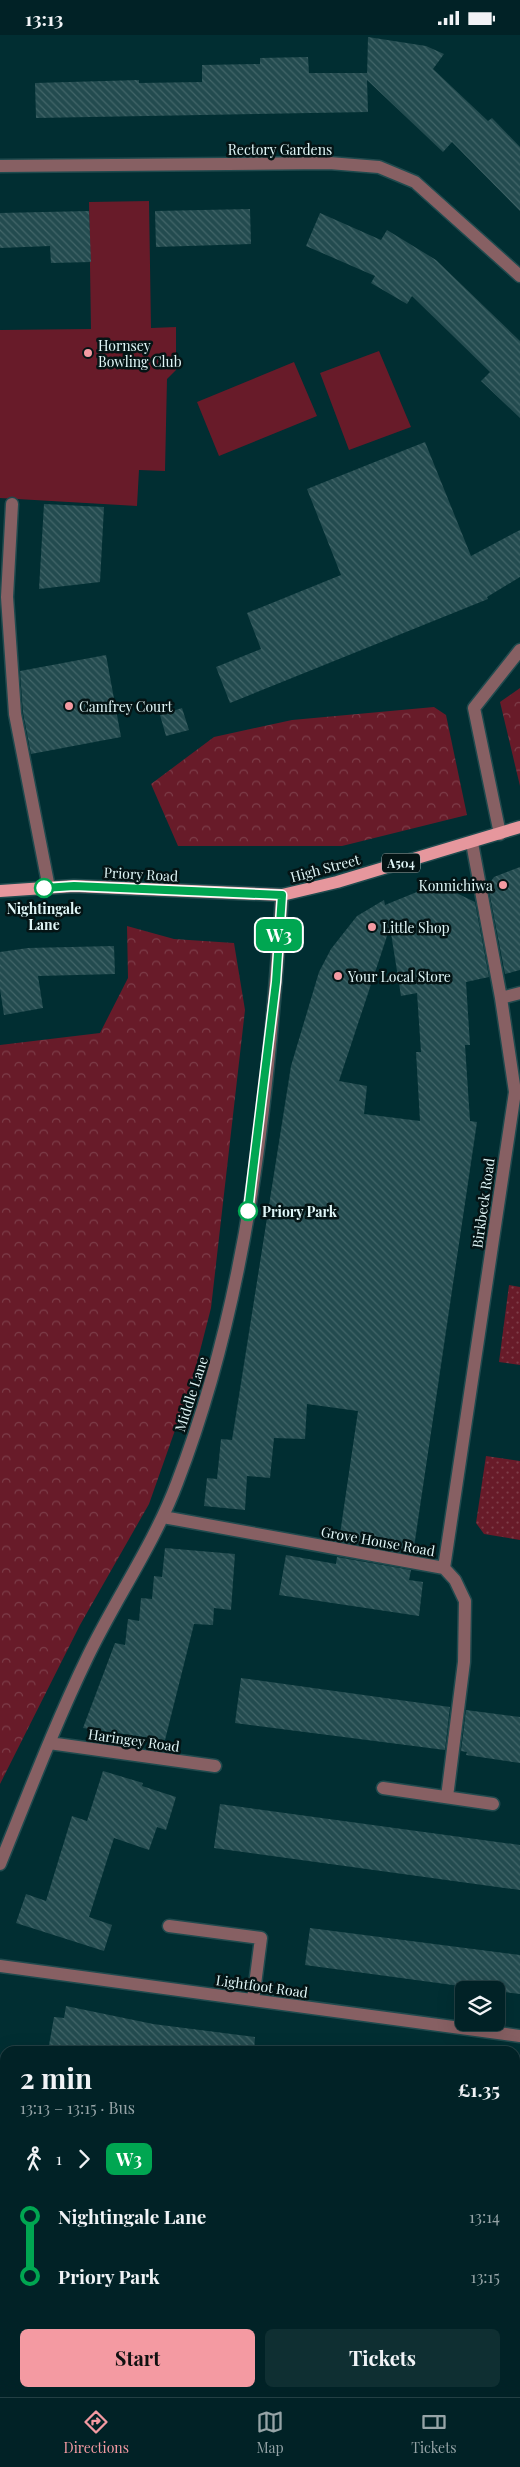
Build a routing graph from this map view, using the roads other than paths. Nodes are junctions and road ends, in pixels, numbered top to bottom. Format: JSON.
{"nodes":[{"id":1,"x":0,"y":166,"type":"edge"},
{"id":2,"x":520,"y":276,"type":"edge"},
{"id":3,"x":12,"y":504,"type":"dead end"},
{"id":4,"x":520,"y":650,"type":"edge"},
{"id":5,"x":520,"y":827,"type":"edge"},
{"id":6,"x":500,"y":834,"type":"junction"},
{"id":7,"x":472,"y":843,"type":"junction"},
{"id":8,"x":50,"y":888,"type":"junction"},
{"id":9,"x":0,"y":891,"type":"edge"},
{"id":10,"x":282,"y":895,"type":"junction"},
{"id":11,"x":520,"y":993,"type":"edge"},
{"id":12,"x":501,"y":998,"type":"junction"},
{"id":13,"x":163,"y":1517,"type":"junction"},
{"id":14,"x":444,"y":1568,"type":"junction"},
{"id":15,"x":50,"y":1743,"type":"junction"},
{"id":16,"x":215,"y":1766,"type":"dead end"},
{"id":17,"x":383,"y":1788,"type":"dead end"},
{"id":18,"x":447,"y":1797,"type":"junction"},
{"id":19,"x":493,"y":1804,"type":"dead end"},
{"id":20,"x":0,"y":1864,"type":"edge"},
{"id":21,"x":169,"y":1926,"type":"dead end"},
{"id":22,"x":0,"y":1966,"type":"edge"},
{"id":23,"x":253,"y":2000,"type":"junction"},
{"id":24,"x":520,"y":2036,"type":"edge"}],
"edges":[{"from":1,"to":2,"type":"street","name":"Rectory Gardens"},
{"from":3,"to":8,"type":"street"},
{"from":4,"to":6,"type":"street"},
{"from":5,"to":6,"type":"main road","name":"High Street","number":"A504"},
{"from":6,"to":7,"type":"main road","name":"High Street","number":"A504"},
{"from":7,"to":10,"type":"main road","name":"High Street","number":"A504"},
{"from":7,"to":12,"type":"street","name":"Birkbeck Road"},
{"from":8,"to":9,"type":"main road","name":"Priory Road","number":"A504"},
{"from":8,"to":10,"type":"main road","name":"Priory Road","number":"A504"},
{"from":10,"to":13,"type":"street","name":"Middle Lane"},
{"from":11,"to":12,"type":"street"},
{"from":12,"to":14,"type":"street","name":"Birkbeck Road"},
{"from":13,"to":14,"type":"street","name":"Grove House Road"},
{"from":13,"to":15,"type":"street","name":"Middle Lane"},
{"from":14,"to":18,"type":"street","name":"Grove House Road"},
{"from":15,"to":16,"type":"street","name":"Haringey Road"},
{"from":15,"to":20,"type":"street","name":"Middle Lane"},
{"from":17,"to":18,"type":"street"},
{"from":18,"to":19,"type":"street"},
{"from":21,"to":23,"type":"street"},
{"from":22,"to":23,"type":"street","name":"Lightfoot Road"},
{"from":23,"to":24,"type":"street","name":"Lightfoot Road"}]}
